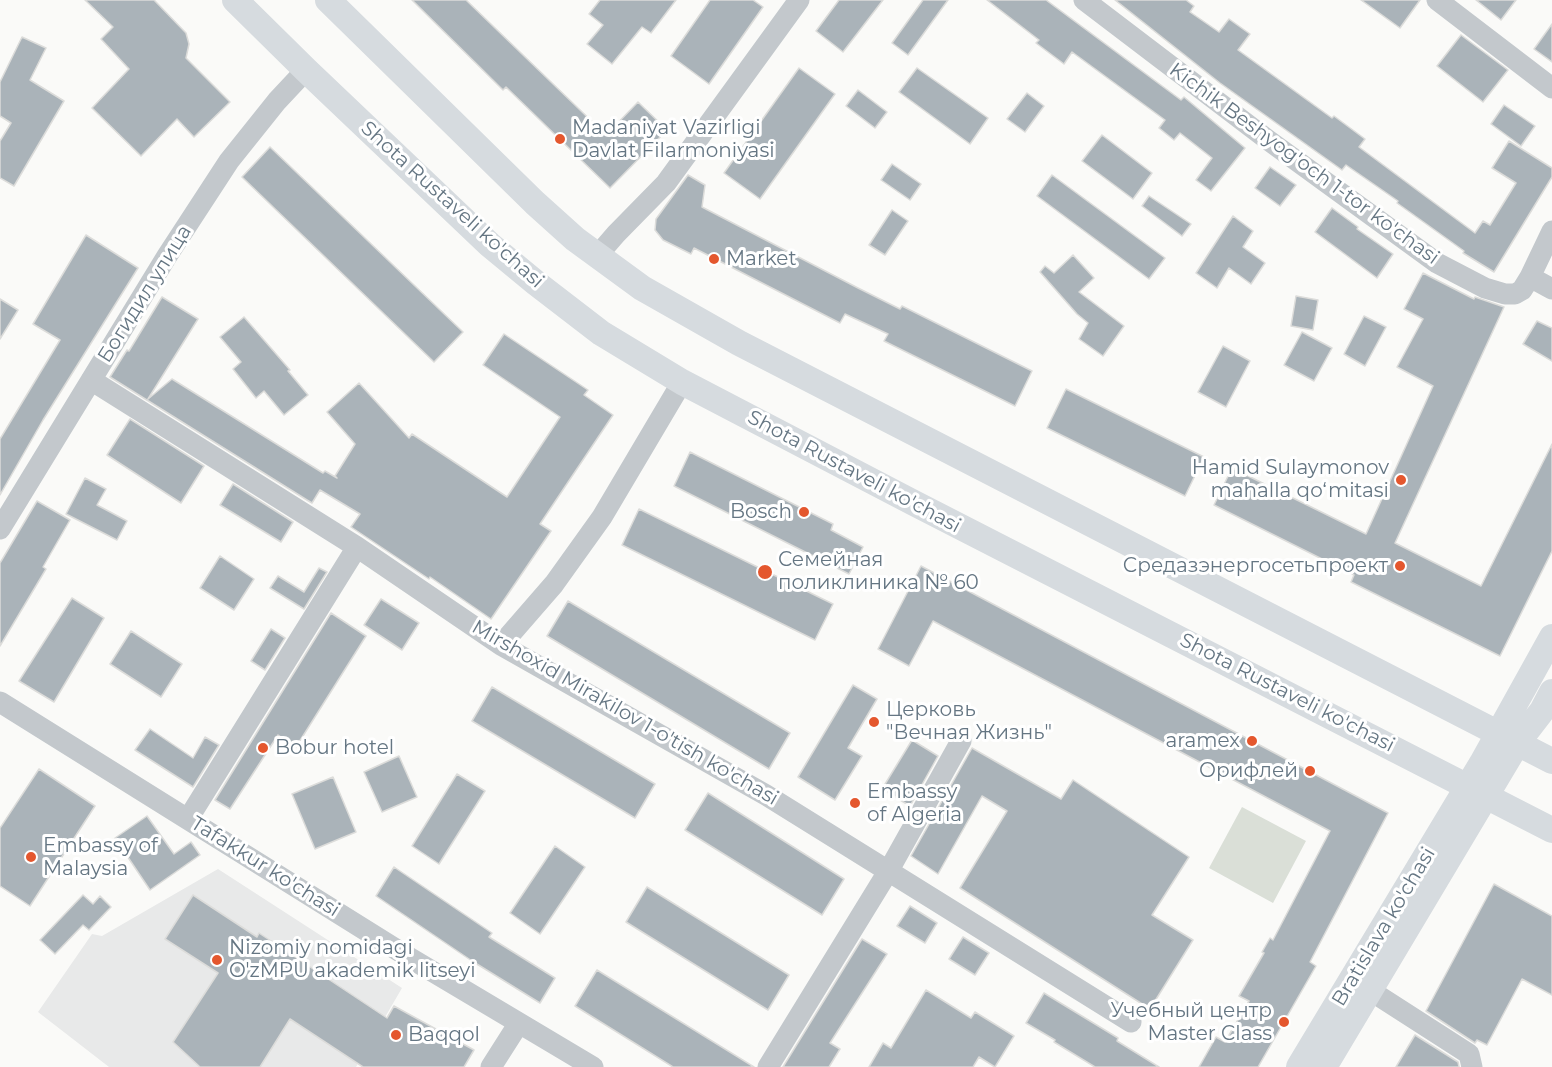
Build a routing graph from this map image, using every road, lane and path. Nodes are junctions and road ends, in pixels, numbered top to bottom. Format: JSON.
{"nodes":[{"id":1,"x":235,"y":0,"type":"edge"},
{"id":2,"x":328,"y":0,"type":"edge"},
{"id":3,"x":799,"y":0,"type":"edge"},
{"id":4,"x":1084,"y":0,"type":"edge"},
{"id":5,"x":1437,"y":0,"type":"edge"},
{"id":6,"x":306,"y":70,"type":"junction"},
{"id":7,"x":1552,"y":88,"type":"edge"},
{"id":8,"x":1552,"y":231,"type":"edge"},
{"id":9,"x":597,"y":256,"type":"junction"},
{"id":10,"x":1530,"y":277,"type":"junction"},
{"id":11,"x":1552,"y":289,"type":"edge"},
{"id":12,"x":91,"y":380,"type":"junction"},
{"id":13,"x":682,"y":382,"type":"junction"},
{"id":14,"x":0,"y":529,"type":"edge"},
{"id":15,"x":357,"y":547,"type":"junction"},
{"id":16,"x":1552,"y":637,"type":"edge"},
{"id":17,"x":501,"y":645,"type":"junction"},
{"id":18,"x":1552,"y":692,"type":"edge"},
{"id":19,"x":0,"y":702,"type":"edge"},
{"id":20,"x":1508,"y":737,"type":"junction"},
{"id":21,"x":961,"y":741,"type":"dead end"},
{"id":22,"x":1552,"y":761,"type":"edge"},
{"id":23,"x":1477,"y":791,"type":"junction"},
{"id":24,"x":188,"y":819,"type":"junction"},
{"id":25,"x":1552,"y":830,"type":"edge"},
{"id":26,"x":889,"y":870,"type":"junction"},
{"id":27,"x":1362,"y":985,"type":"junction"},
{"id":28,"x":1131,"y":1022,"type":"dead end"},
{"id":29,"x":519,"y":1023,"type":"junction"},
{"id":30,"x":491,"y":1067,"type":"edge"},
{"id":31,"x":593,"y":1067,"type":"edge"},
{"id":32,"x":768,"y":1067,"type":"edge"},
{"id":33,"x":1299,"y":1067,"type":"edge"},
{"id":34,"x":1324,"y":1067,"type":"edge"},
{"id":35,"x":1472,"y":1067,"type":"edge"}],
"edges":[{"from":1,"to":6,"type":"main road","name":"Shota Rustaveli ko'chasi"},
{"from":2,"to":9,"type":"main road"},
{"from":3,"to":9,"type":"street"},
{"from":4,"to":10,"type":"street","name":"Kichik Beshyog'och 1-tor ko'chasi"},
{"from":5,"to":7,"type":"street"},
{"from":6,"to":12,"type":"street","name":"Богидил улица"},
{"from":6,"to":13,"type":"main road","name":"Shota Rustaveli ko'chasi"},
{"from":8,"to":10,"type":"street"},
{"from":9,"to":20,"type":"main road"},
{"from":10,"to":11,"type":"street"},
{"from":12,"to":14,"type":"street","name":"Богидил улица"},
{"from":12,"to":15,"type":"street","name":"Mirshoxid Mirakilov 1-o'tish ko'chasi"},
{"from":13,"to":17,"type":"street"},
{"from":13,"to":23,"type":"main road","name":"Shota Rustaveli ko'chasi"},
{"from":15,"to":17,"type":"street","name":"Mirshoxid Mirakilov 1-o'tish ko'chasi"},
{"from":15,"to":24,"type":"street"},
{"from":16,"to":20,"type":"main road"},
{"from":17,"to":26,"type":"street","name":"Mirshoxid Mirakilov 1-o'tish ko'chasi"},
{"from":18,"to":20,"type":"main road"},
{"from":19,"to":24,"type":"street","name":"Tafakkur ko'chasi"},
{"from":20,"to":22,"type":"main road"},
{"from":20,"to":23,"type":"main road","name":"Bratislava ko'chasi"},
{"from":21,"to":26,"type":"street"},
{"from":23,"to":25,"type":"main road","name":"Shota Rustaveli ko'chasi"},
{"from":23,"to":27,"type":"main road","name":"Bratislava ko'chasi"},
{"from":24,"to":29,"type":"street","name":"Tafakkur ko'chasi"},
{"from":26,"to":28,"type":"street","name":"Mirshoxid Mirakilov 1-o'tish ko'chasi"},
{"from":26,"to":32,"type":"street"},
{"from":27,"to":33,"type":"main road","name":"Bratislava ko'chasi"},
{"from":27,"to":34,"type":"main road","name":"Bratislava ko'chasi"},
{"from":27,"to":35,"type":"street"},
{"from":29,"to":30,"type":"street"},
{"from":29,"to":31,"type":"street","name":"Tafakkur ko'chasi"}]}
